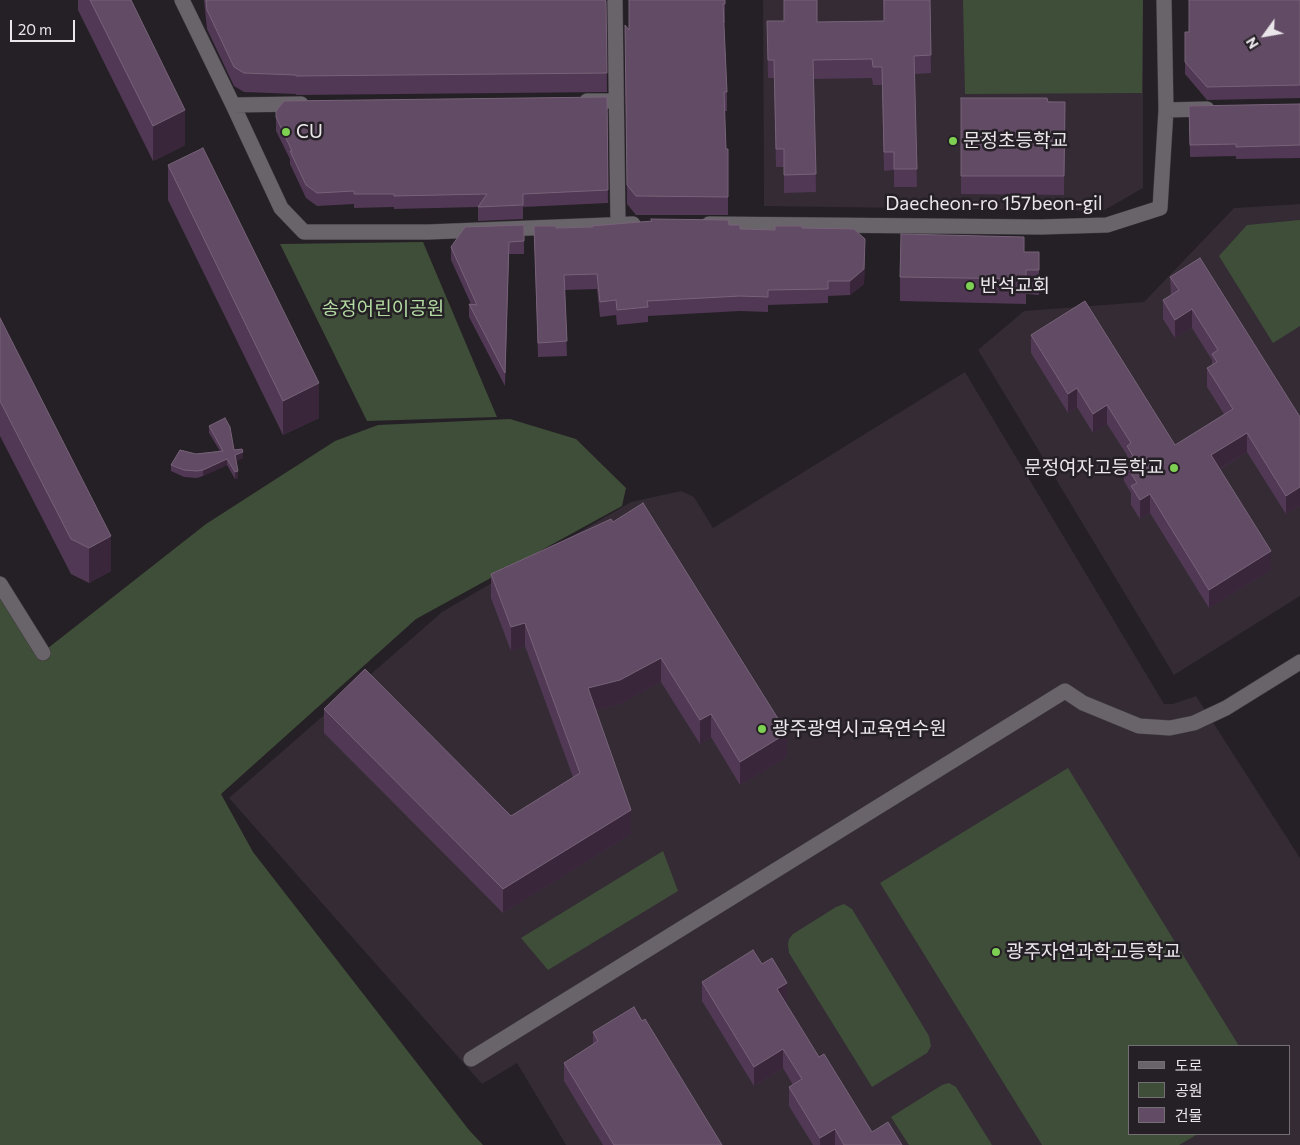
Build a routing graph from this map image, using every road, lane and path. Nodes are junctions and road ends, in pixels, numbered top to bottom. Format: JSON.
{"nodes":[{"id":1,"x":182,"y":0,"type":"edge"},
{"id":2,"x":615,"y":0,"type":"edge"},
{"id":3,"x":1164,"y":0,"type":"edge"},
{"id":4,"x":577,"y":101,"type":"edge"},
{"id":5,"x":616,"y":101,"type":"junction"},
{"id":6,"x":233,"y":104,"type":"junction"},
{"id":7,"x":312,"y":104,"type":"edge"},
{"id":8,"x":1224,"y":109,"type":"edge"},
{"id":9,"x":1166,"y":110,"type":"junction"},
{"id":10,"x":618,"y":224,"type":"junction"},
{"id":11,"x":647,"y":224,"type":"edge"},
{"id":12,"x":697,"y":224,"type":"edge"},
{"id":13,"x":0,"y":584,"type":"edge"},
{"id":14,"x":43,"y":653,"type":"dead end"},
{"id":15,"x":1300,"y":662,"type":"edge"},
{"id":16,"x":471,"y":1059,"type":"dead end"}],
"edges":[{"from":1,"to":6,"type":"street"},
{"from":2,"to":5,"type":"street"},
{"from":3,"to":9,"type":"street","name":"Daecheon-ro 157beon-gil"},
{"from":4,"to":5,"type":"street"},
{"from":5,"to":10,"type":"street"},
{"from":6,"to":7,"type":"street"},
{"from":6,"to":10,"type":"street"},
{"from":8,"to":9,"type":"street"},
{"from":9,"to":12,"type":"street","name":"Daecheon-ro 157beon-gil"},
{"from":10,"to":11,"type":"street"},
{"from":13,"to":14,"type":"street"},
{"from":15,"to":16,"type":"street"}]}
